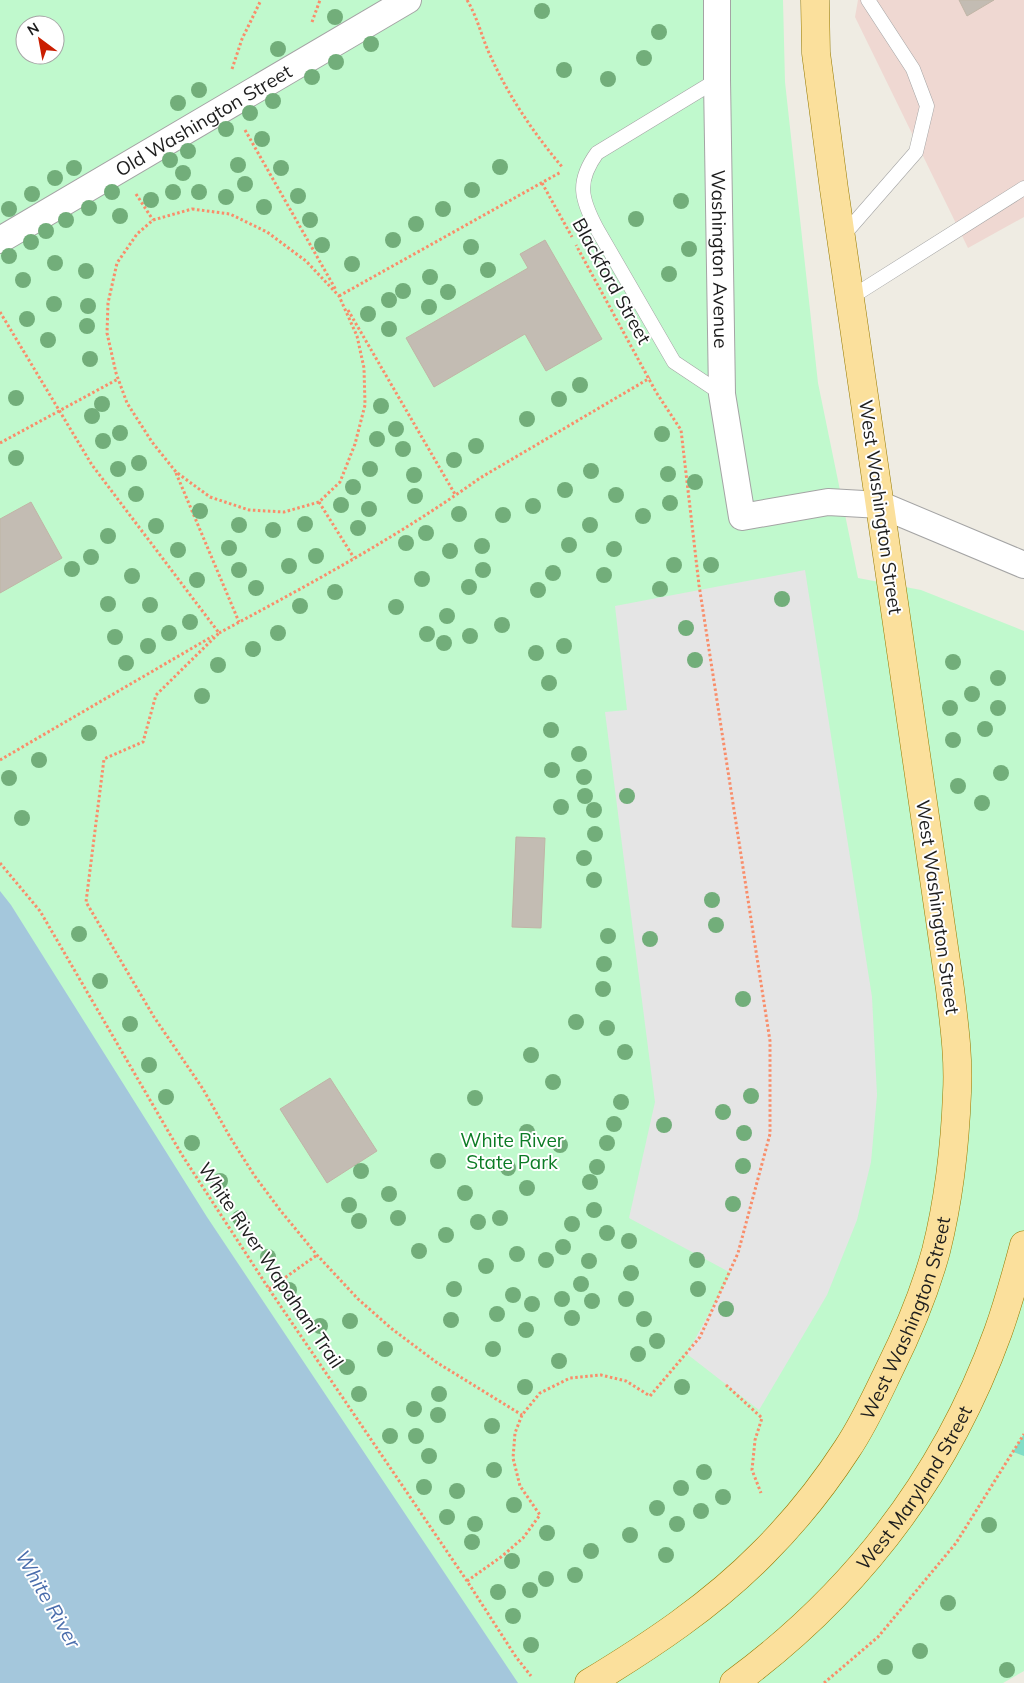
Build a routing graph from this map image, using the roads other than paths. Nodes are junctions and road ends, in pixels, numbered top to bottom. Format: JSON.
{"nodes":[{"id":1,"x":408,"y":0,"type":"edge"},
{"id":2,"x":717,"y":0,"type":"edge"},
{"id":3,"x":815,"y":0,"type":"edge"},
{"id":4,"x":868,"y":0,"type":"edge"},
{"id":5,"x":717,"y":80,"type":"junction"},
{"id":6,"x":1024,"y":188,"type":"edge"},
{"id":7,"x":841,"y":238,"type":"junction"},
{"id":8,"x":0,"y":240,"type":"edge"},
{"id":9,"x":850,"y":298,"type":"junction"},
{"id":10,"x":722,"y":394,"type":"junction"},
{"id":11,"x":881,"y":505,"type":"junction"},
{"id":12,"x":1024,"y":565,"type":"edge"},
{"id":13,"x":1024,"y":1246,"type":"edge"},
{"id":14,"x":589,"y":1683,"type":"edge"},
{"id":15,"x":734,"y":1683,"type":"edge"}],
"edges":[{"from":1,"to":8,"type":"street","name":"Old Washington Street"},
{"from":2,"to":5,"type":"street","name":"Washington Avenue"},
{"from":3,"to":7,"type":"main road","name":"West Washington Street"},
{"from":4,"to":7,"type":"lane"},
{"from":5,"to":10,"type":"street","name":"Washington Avenue"},
{"from":5,"to":10,"type":"lane"},
{"from":6,"to":9,"type":"lane"},
{"from":7,"to":9,"type":"main road","name":"West Washington Street"},
{"from":9,"to":11,"type":"main road","name":"West Washington Street"},
{"from":10,"to":11,"type":"street","name":"Washington Avenue"},
{"from":11,"to":12,"type":"street"},
{"from":11,"to":14,"type":"main road","name":"West Washington Street"},
{"from":13,"to":15,"type":"main road","name":"West Maryland Street"}]}
